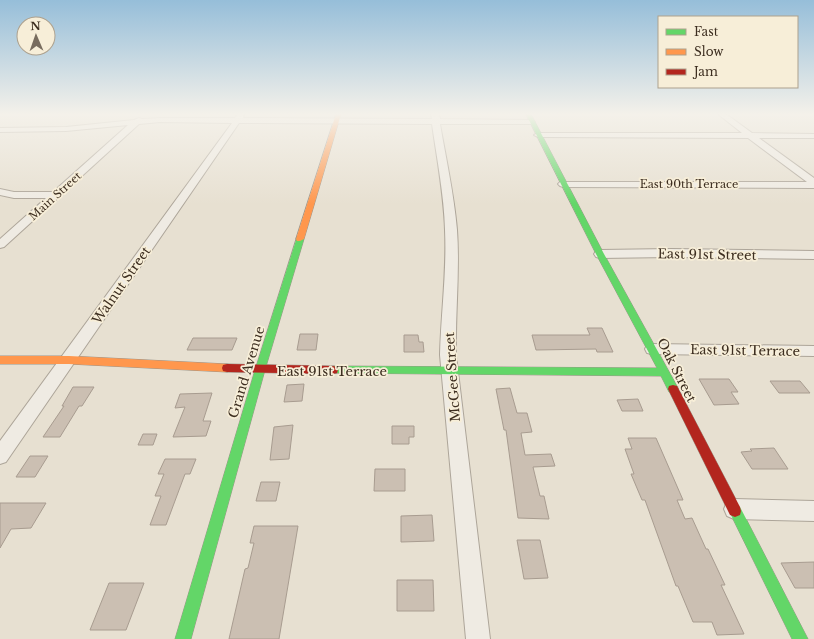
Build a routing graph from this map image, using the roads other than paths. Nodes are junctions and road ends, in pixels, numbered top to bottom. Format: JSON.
{"nodes":[{"id":1,"x":112,"y":144,"type":"edge"},
{"id":2,"x":220,"y":144,"type":"edge"},
{"id":3,"x":330,"y":144,"type":"edge"},
{"id":4,"x":440,"y":144,"type":"edge"},
{"id":5,"x":542,"y":144,"type":"edge"},
{"id":6,"x":762,"y":144,"type":"edge"},
{"id":7,"x":563,"y":184,"type":"junction"},
{"id":8,"x":814,"y":184,"type":"edge"},
{"id":9,"x":0,"y":192,"type":"edge"},
{"id":10,"x":55,"y":195,"type":"junction"},
{"id":11,"x":0,"y":245,"type":"edge"},
{"id":12,"x":600,"y":254,"type":"junction"},
{"id":13,"x":814,"y":255,"type":"edge"},
{"id":14,"x":652,"y":349,"type":"junction"},
{"id":15,"x":814,"y":351,"type":"edge"},
{"id":16,"x":0,"y":360,"type":"edge"},
{"id":17,"x":68,"y":360,"type":"junction"},
{"id":18,"x":260,"y":370,"type":"junction"},
{"id":19,"x":450,"y":372,"type":"junction"},
{"id":20,"x":664,"y":372,"type":"junction"},
{"id":21,"x":0,"y":456,"type":"edge"},
{"id":22,"x":734,"y":509,"type":"junction"},
{"id":23,"x":814,"y":511,"type":"edge"},
{"id":24,"x":182,"y":639,"type":"edge"},
{"id":25,"x":478,"y":639,"type":"edge"},
{"id":26,"x":800,"y":639,"type":"edge"}],
"edges":[{"from":1,"to":10,"type":"street","name":"Main Street"},
{"from":2,"to":17,"type":"street","name":"Walnut Street"},
{"from":3,"to":18,"type":"street","name":"Grand Avenue"},
{"from":4,"to":19,"type":"street","name":"McGee Street"},
{"from":5,"to":7,"type":"street","name":"Oak Street"},
{"from":6,"to":8,"type":"street"},
{"from":7,"to":8,"type":"street","name":"East 90th Terrace"},
{"from":7,"to":12,"type":"street","name":"Oak Street"},
{"from":9,"to":10,"type":"street"},
{"from":10,"to":11,"type":"street","name":"Main Street"},
{"from":12,"to":13,"type":"street","name":"East 91st Street"},
{"from":12,"to":14,"type":"street","name":"Oak Street"},
{"from":14,"to":15,"type":"street","name":"East 91st Terrace"},
{"from":14,"to":20,"type":"street","name":"Oak Street"},
{"from":16,"to":17,"type":"street","name":"East 91st Terrace"},
{"from":17,"to":18,"type":"street","name":"East 91st Terrace"},
{"from":17,"to":21,"type":"street","name":"Walnut Street"},
{"from":18,"to":19,"type":"street","name":"East 91st Terrace"},
{"from":18,"to":24,"type":"street","name":"Grand Avenue"},
{"from":19,"to":20,"type":"street","name":"East 91st Terrace"},
{"from":19,"to":25,"type":"street","name":"McGee Street"},
{"from":20,"to":22,"type":"street","name":"Oak Street"},
{"from":22,"to":23,"type":"street"},
{"from":22,"to":26,"type":"street","name":"Oak Street"}]}
